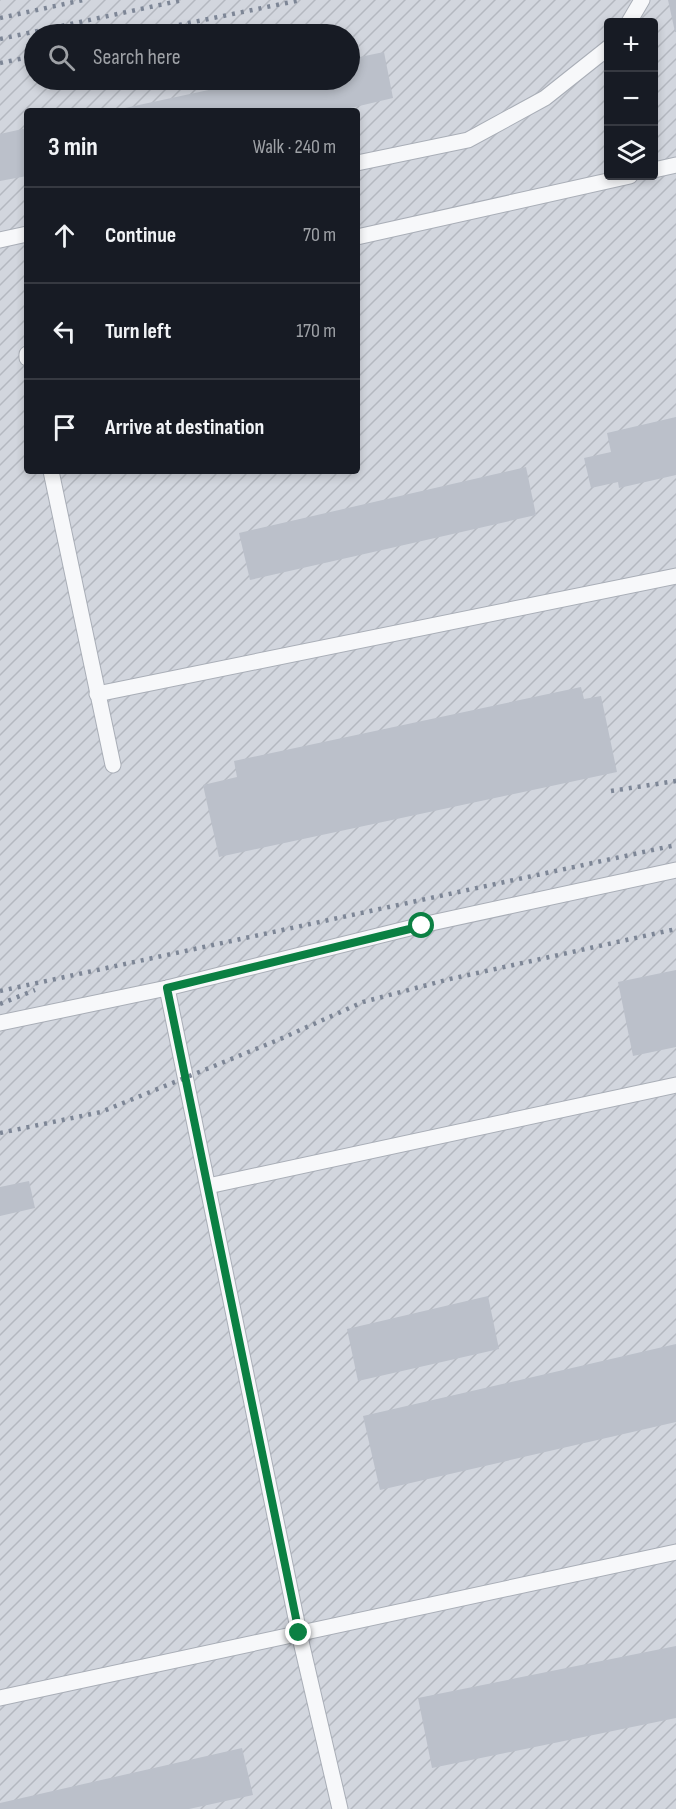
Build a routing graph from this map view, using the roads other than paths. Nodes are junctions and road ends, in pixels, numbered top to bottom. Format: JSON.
{"nodes":[{"id":1,"x":642,"y":0,"type":"edge"},
{"id":2,"x":631,"y":18,"type":"edge"},
{"id":3,"x":604,"y":52,"type":"edge"},
{"id":4,"x":360,"y":163,"type":"edge"},
{"id":5,"x":676,"y":165,"type":"edge"},
{"id":6,"x":658,"y":169,"type":"edge"},
{"id":7,"x":612,"y":180,"type":"edge"},
{"id":8,"x":24,"y":235,"type":"edge"},
{"id":9,"x":360,"y":236,"type":"edge"},
{"id":10,"x":0,"y":240,"type":"edge"},
{"id":11,"x":52,"y":474,"type":"edge"},
{"id":12,"x":676,"y":576,"type":"edge"},
{"id":13,"x":98,"y":694,"type":"junction"},
{"id":14,"x":113,"y":765,"type":"dead end"},
{"id":15,"x":676,"y":870,"type":"edge"},
{"id":16,"x":167,"y":988,"type":"junction"},
{"id":17,"x":0,"y":1023,"type":"edge"},
{"id":18,"x":676,"y":1085,"type":"edge"},
{"id":19,"x":208,"y":1186,"type":"junction"},
{"id":20,"x":676,"y":1552,"type":"edge"},
{"id":21,"x":299,"y":1633,"type":"junction"},
{"id":22,"x":0,"y":1698,"type":"edge"},
{"id":23,"x":340,"y":1809,"type":"edge"}],
"edges":[{"from":1,"to":2,"type":"lane"},
{"from":3,"to":4,"type":"lane"},
{"from":5,"to":6,"type":"lane"},
{"from":7,"to":9,"type":"lane"},
{"from":8,"to":10,"type":"lane"},
{"from":11,"to":13,"type":"lane"},
{"from":12,"to":13,"type":"lane"},
{"from":13,"to":14,"type":"lane"},
{"from":15,"to":16,"type":"lane"},
{"from":16,"to":17,"type":"lane"},
{"from":16,"to":19,"type":"lane"},
{"from":18,"to":19,"type":"lane"},
{"from":19,"to":21,"type":"lane"},
{"from":20,"to":21,"type":"lane"},
{"from":21,"to":22,"type":"lane"},
{"from":21,"to":23,"type":"lane"}]}
